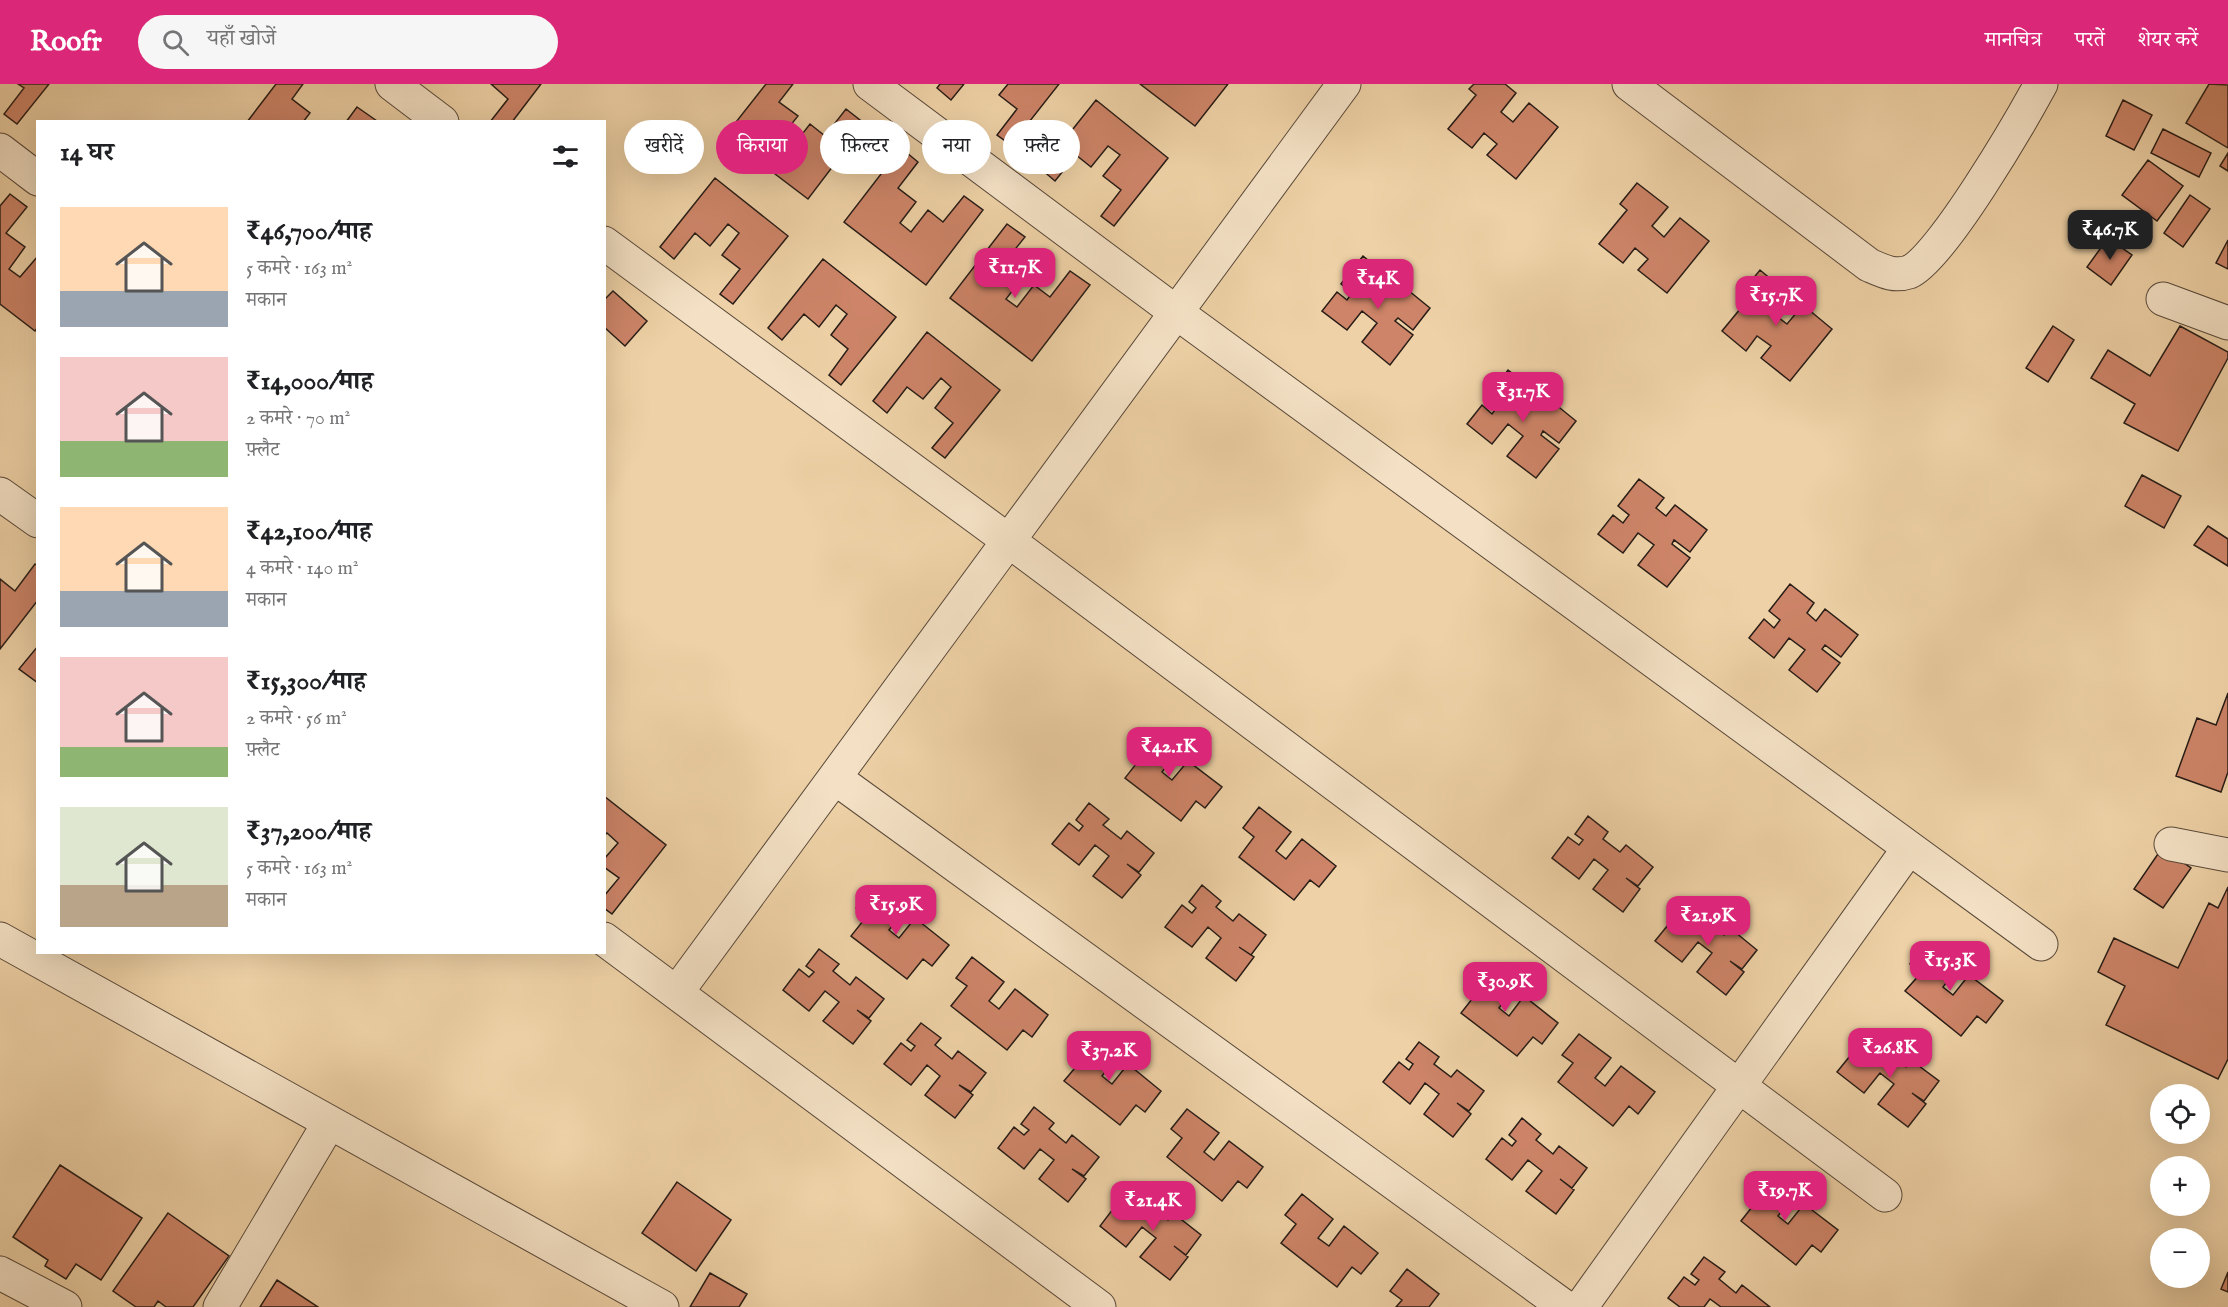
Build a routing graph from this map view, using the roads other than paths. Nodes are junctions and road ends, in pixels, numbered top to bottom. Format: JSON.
{"nodes":[{"id":1,"x":392,"y":84,"type":"edge"},
{"id":2,"x":870,"y":84,"type":"edge"},
{"id":3,"x":1344,"y":84,"type":"edge"},
{"id":4,"x":1629,"y":84,"type":"edge"},
{"id":5,"x":2041,"y":84,"type":"edge"},
{"id":6,"x":439,"y":120,"type":"edge"},
{"id":7,"x":0,"y":150,"type":"edge"},
{"id":8,"x":36,"y":177,"type":"edge"},
{"id":9,"x":606,"y":244,"type":"edge"},
{"id":10,"x":2163,"y":299,"type":"dead end"},
{"id":11,"x":1177,"y":313,"type":"junction"},
{"id":12,"x":2228,"y":324,"type":"edge"},
{"id":13,"x":0,"y":494,"type":"edge"},
{"id":14,"x":36,"y":520,"type":"edge"},
{"id":15,"x":1009,"y":541,"type":"junction"},
{"id":16,"x":835,"y":778,"type":"junction"},
{"id":17,"x":2171,"y":844,"type":"dead end"},
{"id":18,"x":1909,"y":848,"type":"junction"},
{"id":19,"x":2228,"y":855,"type":"edge"},
{"id":20,"x":0,"y":939,"type":"edge"},
{"id":21,"x":606,"y":940,"type":"edge"},
{"id":22,"x":2042,"y":944,"type":"dead end"},
{"id":23,"x":677,"y":992,"type":"junction"},
{"id":24,"x":1738,"y":1086,"type":"junction"},
{"id":25,"x":329,"y":1123,"type":"junction"},
{"id":26,"x":1885,"y":1195,"type":"dead end"},
{"id":27,"x":0,"y":1273,"type":"edge"},
{"id":28,"x":65,"y":1307,"type":"edge"},
{"id":29,"x":220,"y":1307,"type":"edge"},
{"id":30,"x":662,"y":1307,"type":"edge"},
{"id":31,"x":1099,"y":1307,"type":"edge"},
{"id":32,"x":1565,"y":1307,"type":"edge"},
{"id":33,"x":1581,"y":1307,"type":"edge"}],
"edges":[{"from":1,"to":6,"type":"street"},
{"from":2,"to":11,"type":"street"},
{"from":3,"to":11,"type":"street"},
{"from":4,"to":5,"type":"street"},
{"from":7,"to":8,"type":"street"},
{"from":9,"to":15,"type":"street"},
{"from":10,"to":12,"type":"street"},
{"from":11,"to":15,"type":"street"},
{"from":11,"to":18,"type":"street"},
{"from":13,"to":14,"type":"street"},
{"from":15,"to":16,"type":"street"},
{"from":15,"to":24,"type":"street"},
{"from":16,"to":23,"type":"street"},
{"from":16,"to":32,"type":"street"},
{"from":17,"to":19,"type":"street"},
{"from":18,"to":22,"type":"street"},
{"from":18,"to":24,"type":"street"},
{"from":20,"to":25,"type":"street"},
{"from":21,"to":23,"type":"street"},
{"from":23,"to":31,"type":"street"},
{"from":24,"to":26,"type":"street"},
{"from":24,"to":33,"type":"street"},
{"from":25,"to":29,"type":"street"},
{"from":25,"to":30,"type":"street"},
{"from":27,"to":28,"type":"street"}]}
